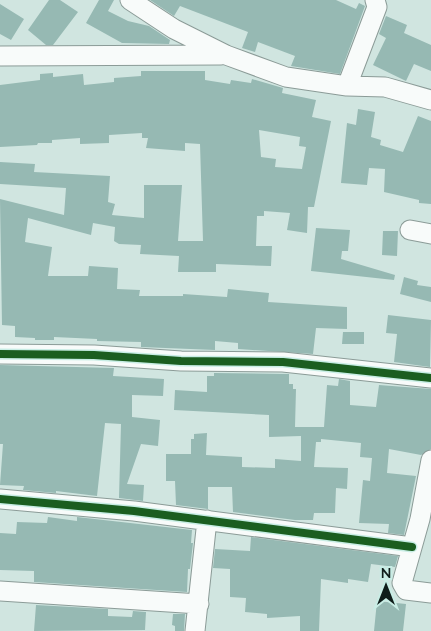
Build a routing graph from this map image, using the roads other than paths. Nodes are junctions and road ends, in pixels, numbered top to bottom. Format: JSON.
{"nodes":[{"id":1,"x":130,"y":0,"type":"edge"},
{"id":2,"x":375,"y":0,"type":"edge"},
{"id":3,"x":226,"y":55,"type":"junction"},
{"id":4,"x":0,"y":56,"type":"edge"},
{"id":5,"x":347,"y":86,"type":"junction"},
{"id":6,"x":431,"y":100,"type":"edge"},
{"id":7,"x":410,"y":230,"type":"dead end"},
{"id":8,"x":431,"y":234,"type":"edge"},
{"id":9,"x":0,"y":354,"type":"edge"},
{"id":10,"x":431,"y":378,"type":"edge"},
{"id":11,"x":431,"y":460,"type":"edge"},
{"id":12,"x":428,"y":495,"type":"edge"},
{"id":13,"x":0,"y":499,"type":"edge"},
{"id":14,"x":207,"y":520,"type":"junction"},
{"id":15,"x":412,"y":547,"type":"junction"},
{"id":16,"x":0,"y":591,"type":"edge"},
{"id":17,"x":431,"y":593,"type":"edge"},
{"id":18,"x":199,"y":604,"type":"junction"},
{"id":19,"x":195,"y":631,"type":"edge"}],
"edges":[{"from":1,"to":3,"type":"street"},
{"from":2,"to":5,"type":"street"},
{"from":3,"to":4,"type":"street"},
{"from":3,"to":5,"type":"street"},
{"from":5,"to":6,"type":"street"},
{"from":7,"to":8,"type":"street"},
{"from":9,"to":10,"type":"street"},
{"from":11,"to":12,"type":"street"},
{"from":12,"to":15,"type":"street"},
{"from":13,"to":14,"type":"street"},
{"from":14,"to":15,"type":"street"},
{"from":14,"to":18,"type":"street"},
{"from":15,"to":17,"type":"street"},
{"from":16,"to":18,"type":"street"},
{"from":18,"to":19,"type":"street"}]}
